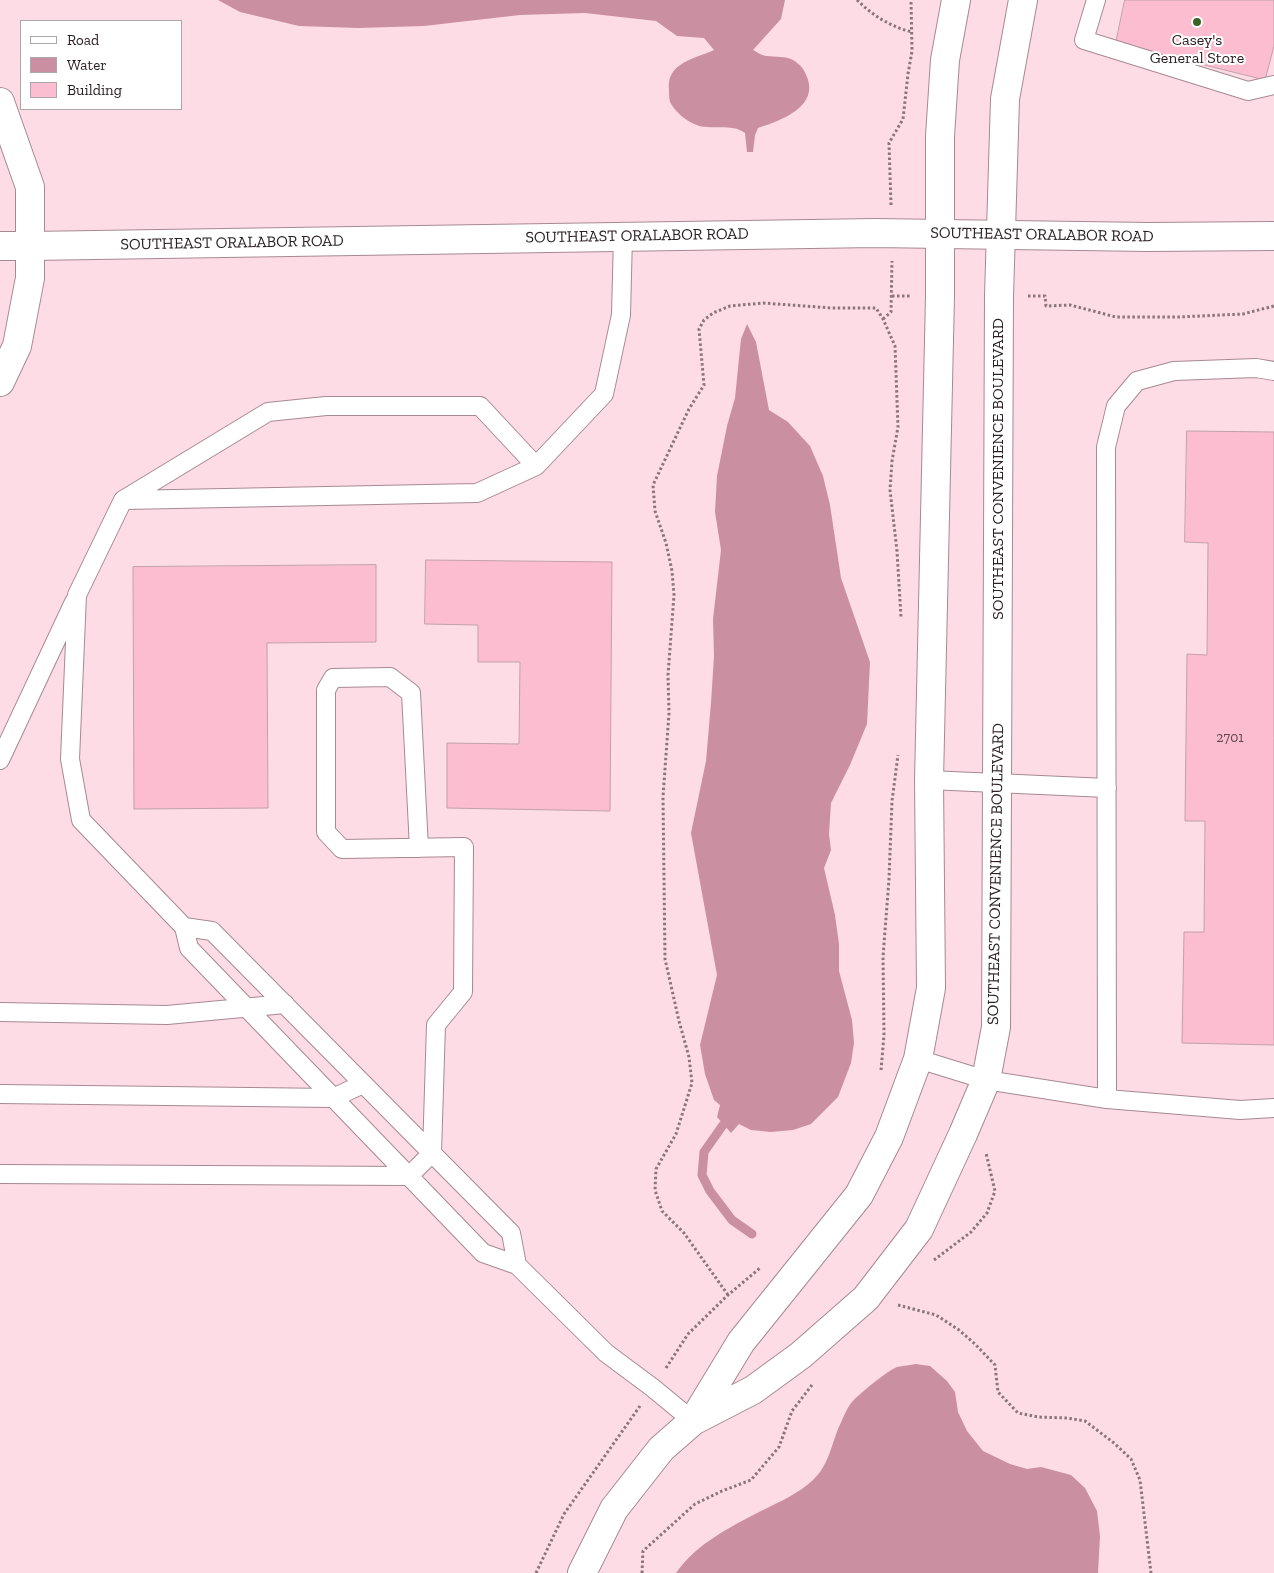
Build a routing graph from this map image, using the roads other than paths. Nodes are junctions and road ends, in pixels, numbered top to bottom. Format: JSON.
{"nodes":[{"id":1,"x":956,"y":0,"type":"edge"},
{"id":2,"x":1024,"y":0,"type":"edge"},
{"id":3,"x":1096,"y":0,"type":"edge"},
{"id":4,"x":1274,"y":85,"type":"edge"},
{"id":5,"x":0,"y":102,"type":"edge"},
{"id":6,"x":940,"y":234,"type":"junction"},
{"id":7,"x":1000,"y":234,"type":"junction"},
{"id":8,"x":623,"y":236,"type":"junction"},
{"id":9,"x":1274,"y":236,"type":"edge"},
{"id":10,"x":0,"y":246,"type":"edge"},
{"id":11,"x":30,"y":246,"type":"junction"},
{"id":12,"x":1274,"y":371,"type":"edge"},
{"id":13,"x":0,"y":382,"type":"edge"},
{"id":14,"x":536,"y":466,"type":"junction"},
{"id":15,"x":123,"y":500,"type":"junction"},
{"id":16,"x":77,"y":595,"type":"junction"},
{"id":17,"x":0,"y":760,"type":"edge"},
{"id":18,"x":929,"y":780,"type":"junction"},
{"id":19,"x":998,"y":784,"type":"junction"},
{"id":20,"x":1107,"y":788,"type":"junction"},
{"id":21,"x":419,"y":848,"type":"junction"},
{"id":22,"x":184,"y":927,"type":"junction"},
{"id":23,"x":284,"y":1004,"type":"junction"},
{"id":24,"x":246,"y":1007,"type":"junction"},
{"id":25,"x":0,"y":1012,"type":"edge"},
{"id":26,"x":918,"y":1059,"type":"junction"},
{"id":27,"x":986,"y":1080,"type":"junction"},
{"id":28,"x":362,"y":1084,"type":"junction"},
{"id":29,"x":0,"y":1094,"type":"edge"},
{"id":30,"x":333,"y":1098,"type":"junction"},
{"id":31,"x":1107,"y":1098,"type":"junction"},
{"id":32,"x":1274,"y":1108,"type":"edge"},
{"id":33,"x":432,"y":1153,"type":"junction"},
{"id":34,"x":0,"y":1174,"type":"edge"},
{"id":35,"x":409,"y":1176,"type":"junction"},
{"id":36,"x":517,"y":1265,"type":"junction"},
{"id":37,"x":693,"y":1421,"type":"junction"},
{"id":38,"x":582,"y":1573,"type":"edge"}],
"edges":[{"from":1,"to":6,"type":"main road","name":"SOUTHEAST CONVENIENCE BOULEVARD"},
{"from":2,"to":7,"type":"main road","name":"SOUTHEAST CONVENIENCE BOULEVARD"},
{"from":3,"to":4,"type":"lane"},
{"from":5,"to":11,"type":"main road"},
{"from":6,"to":7,"type":"main road","name":"SOUTHEAST ORALABOR ROAD"},
{"from":6,"to":8,"type":"main road","name":"SOUTHEAST ORALABOR ROAD"},
{"from":6,"to":18,"type":"main road","name":"SOUTHEAST CONVENIENCE BOULEVARD"},
{"from":7,"to":9,"type":"main road","name":"SOUTHEAST ORALABOR ROAD"},
{"from":7,"to":19,"type":"main road","name":"SOUTHEAST CONVENIENCE BOULEVARD"},
{"from":8,"to":11,"type":"main road","name":"SOUTHEAST ORALABOR ROAD"},
{"from":8,"to":14,"type":"lane"},
{"from":10,"to":11,"type":"main road","name":"SOUTHEAST ORALABOR ROAD"},
{"from":11,"to":13,"type":"main road"},
{"from":12,"to":20,"type":"lane"},
{"from":14,"to":15,"type":"lane"},
{"from":14,"to":15,"type":"lane"},
{"from":15,"to":16,"type":"lane"},
{"from":16,"to":17,"type":"lane"},
{"from":16,"to":22,"type":"lane"},
{"from":18,"to":19,"type":"lane"},
{"from":18,"to":26,"type":"main road","name":"SOUTHEAST CONVENIENCE BOULEVARD"},
{"from":19,"to":20,"type":"lane"},
{"from":19,"to":27,"type":"main road","name":"SOUTHEAST CONVENIENCE BOULEVARD"},
{"from":20,"to":31,"type":"lane"},
{"from":21,"to":21,"type":"lane"},
{"from":21,"to":33,"type":"lane"},
{"from":22,"to":23,"type":"lane"},
{"from":22,"to":24,"type":"lane"},
{"from":23,"to":24,"type":"lane"},
{"from":23,"to":28,"type":"lane"},
{"from":24,"to":25,"type":"lane"},
{"from":24,"to":30,"type":"lane"},
{"from":26,"to":27,"type":"lane"},
{"from":26,"to":37,"type":"main road","name":"SOUTHEAST CONVENIENCE BOULEVARD"},
{"from":27,"to":31,"type":"lane"},
{"from":27,"to":37,"type":"main road","name":"SOUTHEAST CONVENIENCE BOULEVARD"},
{"from":28,"to":30,"type":"lane"},
{"from":28,"to":33,"type":"lane"},
{"from":29,"to":30,"type":"lane"},
{"from":30,"to":35,"type":"lane"},
{"from":31,"to":32,"type":"lane"},
{"from":33,"to":35,"type":"lane"},
{"from":33,"to":36,"type":"lane"},
{"from":34,"to":35,"type":"lane"},
{"from":35,"to":36,"type":"lane"},
{"from":36,"to":37,"type":"lane"},
{"from":37,"to":38,"type":"main road","name":"SOUTHEAST CONVENIENCE BOULEVARD"}]}
